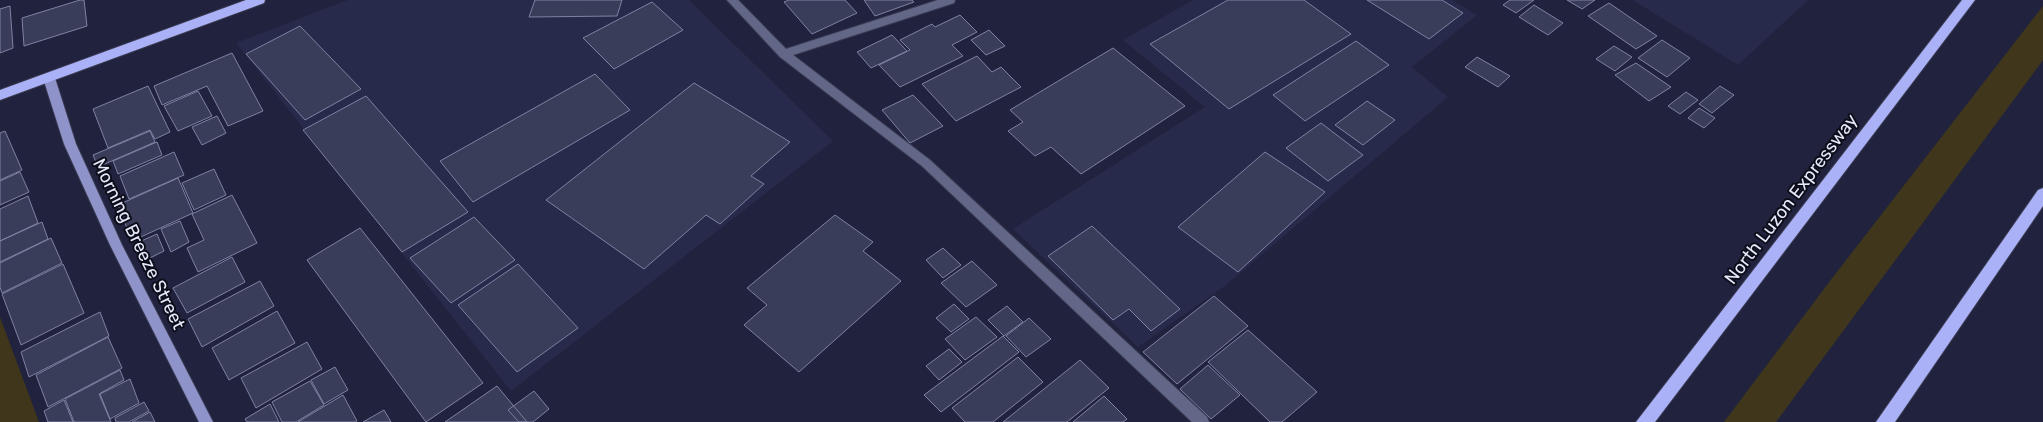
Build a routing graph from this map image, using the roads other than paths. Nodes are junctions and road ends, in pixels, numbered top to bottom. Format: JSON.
{"nodes":[{"id":1,"x":259,"y":0,"type":"edge"},
{"id":2,"x":732,"y":0,"type":"edge"},
{"id":3,"x":950,"y":0,"type":"edge"},
{"id":4,"x":1968,"y":0,"type":"edge"},
{"id":5,"x":784,"y":54,"type":"junction"},
{"id":6,"x":49,"y":78,"type":"junction"},
{"id":7,"x":0,"y":95,"type":"edge"},
{"id":8,"x":2043,"y":194,"type":"edge"},
{"id":9,"x":206,"y":422,"type":"edge"},
{"id":10,"x":1202,"y":422,"type":"edge"},
{"id":11,"x":1645,"y":422,"type":"edge"},
{"id":12,"x":1885,"y":422,"type":"edge"}],
"edges":[{"from":1,"to":6,"type":"highway"},
{"from":2,"to":5,"type":"street"},
{"from":3,"to":5,"type":"street"},
{"from":4,"to":11,"type":"highway","name":"North Luzon Expressway"},
{"from":5,"to":10,"type":"street"},
{"from":6,"to":7,"type":"highway"},
{"from":6,"to":9,"type":"main road","name":"Morning Breeze Street"},
{"from":8,"to":12,"type":"highway"}]}
